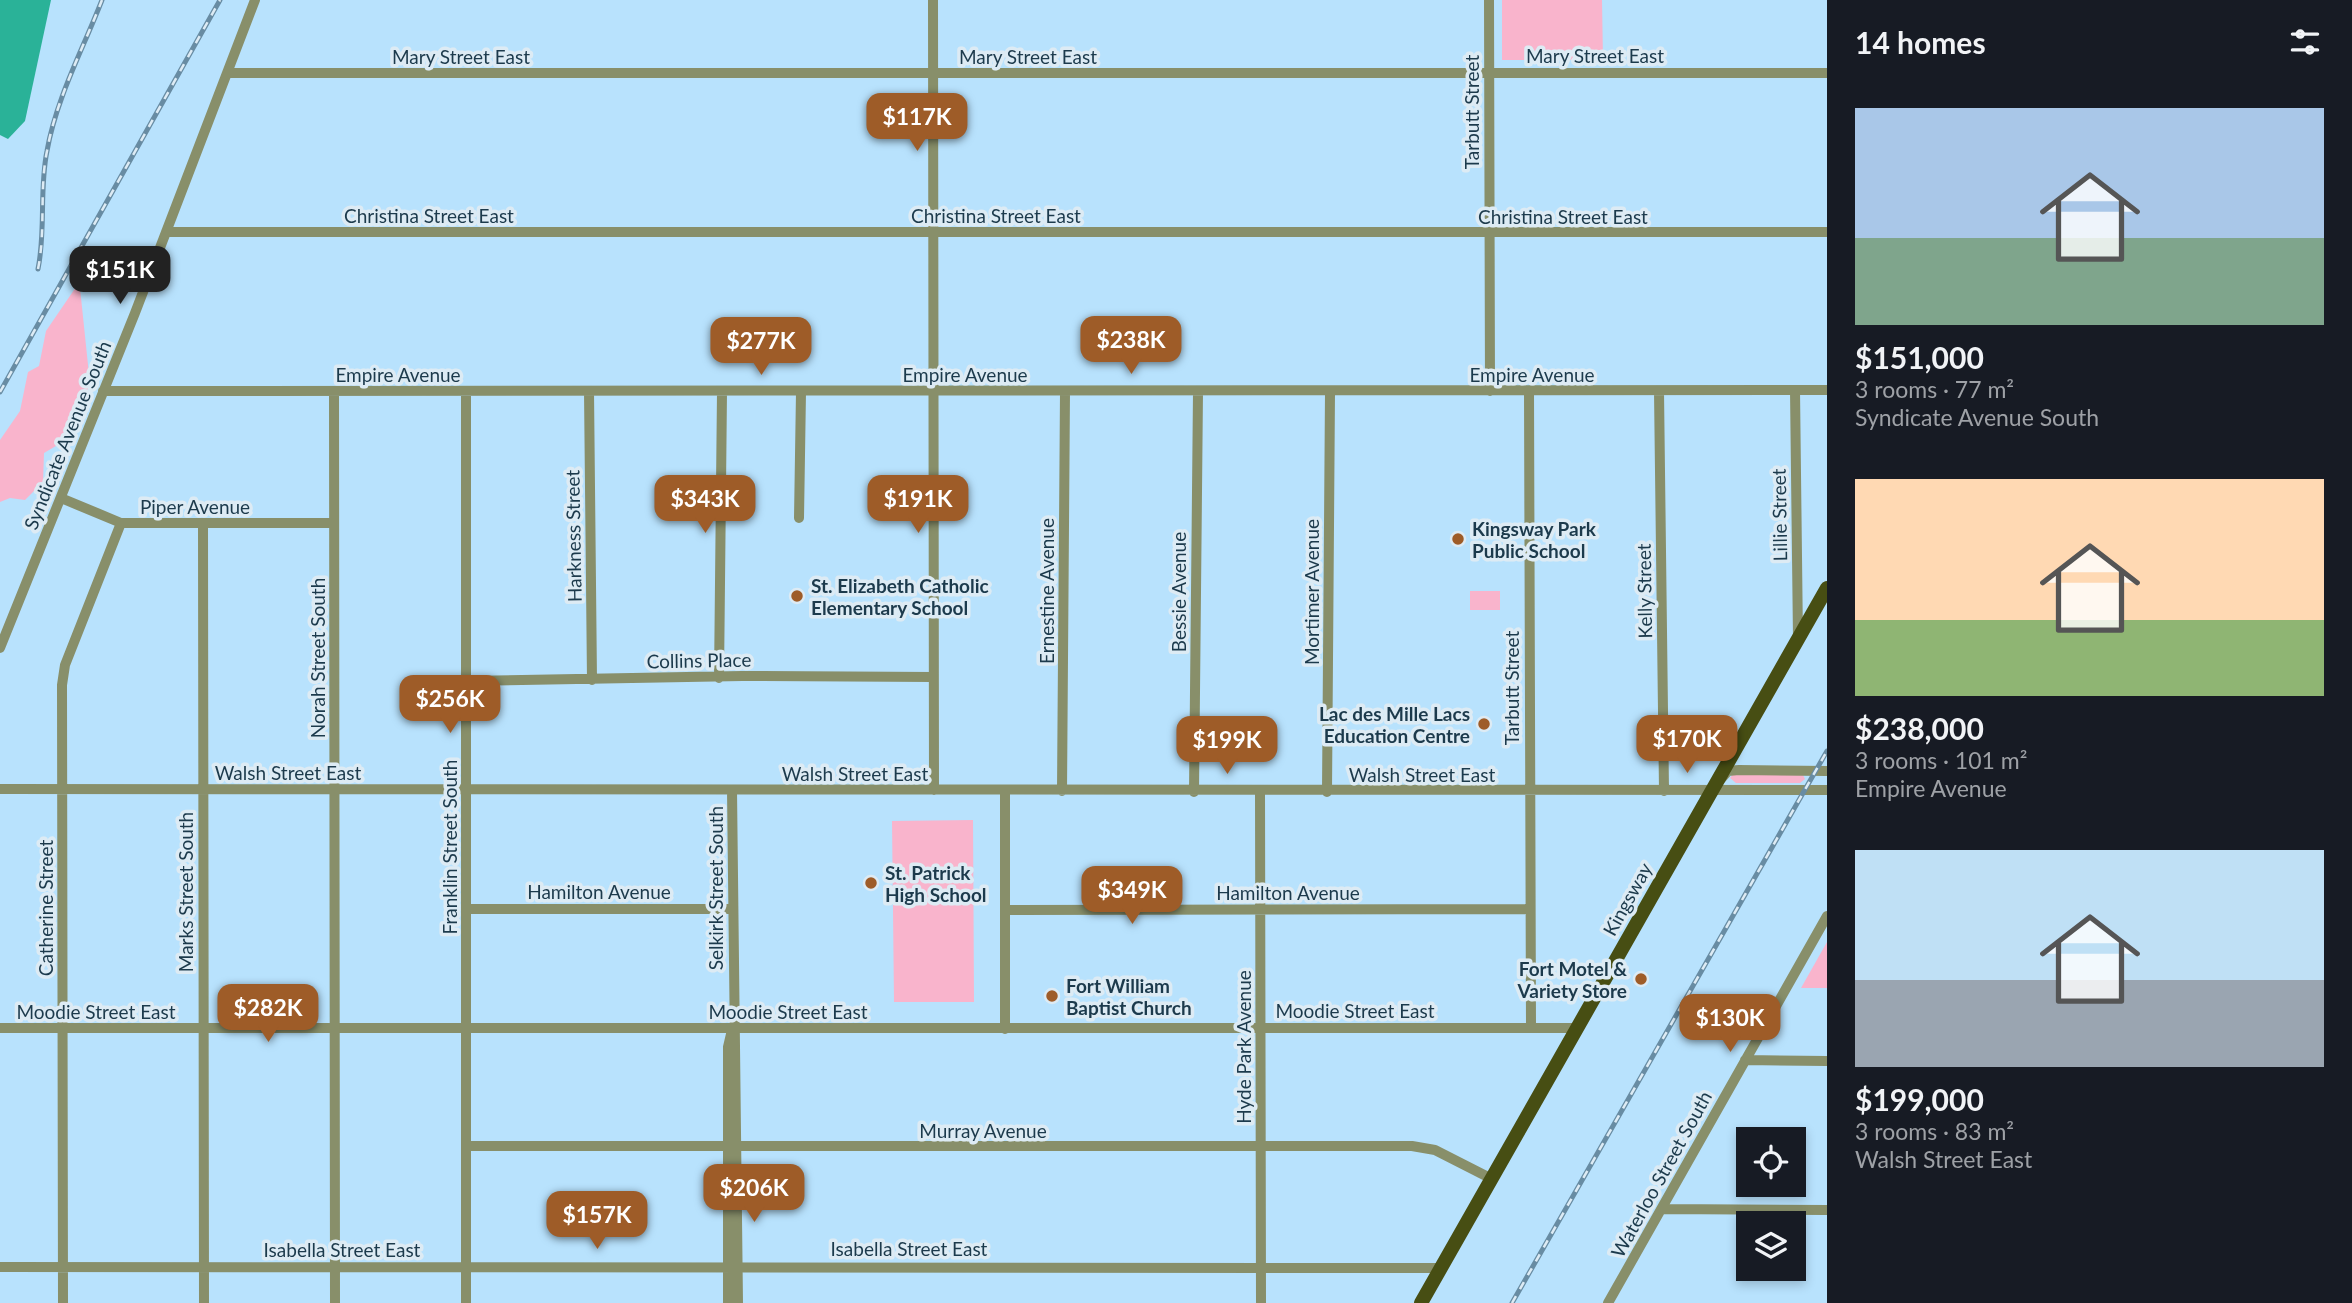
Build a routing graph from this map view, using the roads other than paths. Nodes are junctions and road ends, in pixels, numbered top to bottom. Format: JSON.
{"nodes":[{"id":1,"x":255,"y":0,"type":"edge"},
{"id":2,"x":933,"y":0,"type":"edge"},
{"id":3,"x":1489,"y":0,"type":"edge"},
{"id":4,"x":228,"y":73,"type":"junction"},
{"id":5,"x":1489,"y":73,"type":"junction"},
{"id":6,"x":1827,"y":73,"type":"edge"},
{"id":7,"x":934,"y":74,"type":"junction"},
{"id":8,"x":166,"y":232,"type":"junction"},
{"id":9,"x":933,"y":232,"type":"junction"},
{"id":10,"x":1827,"y":232,"type":"edge"},
{"id":11,"x":1489,"y":234,"type":"junction"},
{"id":12,"x":1795,"y":390,"type":"junction"},
{"id":13,"x":1827,"y":390,"type":"edge"},
{"id":14,"x":103,"y":391,"type":"junction"},
{"id":15,"x":334,"y":391,"type":"junction"},
{"id":16,"x":466,"y":391,"type":"junction"},
{"id":17,"x":589,"y":391,"type":"junction"},
{"id":18,"x":1490,"y":391,"type":"junction"},
{"id":19,"x":1529,"y":391,"type":"junction"},
{"id":20,"x":1659,"y":391,"type":"junction"},
{"id":21,"x":722,"y":392,"type":"junction"},
{"id":22,"x":801,"y":392,"type":"junction"},
{"id":23,"x":934,"y":392,"type":"junction"},
{"id":24,"x":1065,"y":392,"type":"junction"},
{"id":25,"x":1198,"y":392,"type":"junction"},
{"id":26,"x":1330,"y":392,"type":"junction"},
{"id":27,"x":61,"y":498,"type":"junction"},
{"id":28,"x":799,"y":519,"type":"dead end"},
{"id":29,"x":121,"y":523,"type":"junction"},
{"id":30,"x":203,"y":523,"type":"junction"},
{"id":31,"x":334,"y":523,"type":"junction"},
{"id":32,"x":1827,"y":588,"type":"edge"},
{"id":33,"x":1798,"y":639,"type":"junction"},
{"id":34,"x":0,"y":648,"type":"edge"},
{"id":35,"x":933,"y":677,"type":"junction"},
{"id":36,"x":719,"y":678,"type":"junction"},
{"id":37,"x":592,"y":680,"type":"junction"},
{"id":38,"x":465,"y":681,"type":"junction"},
{"id":39,"x":1827,"y":771,"type":"edge"},
{"id":40,"x":0,"y":789,"type":"edge"},
{"id":41,"x":63,"y":789,"type":"junction"},
{"id":42,"x":335,"y":789,"type":"junction"},
{"id":43,"x":467,"y":789,"type":"junction"},
{"id":44,"x":202,"y":790,"type":"junction"},
{"id":45,"x":732,"y":790,"type":"junction"},
{"id":46,"x":934,"y":790,"type":"junction"},
{"id":47,"x":1827,"y":790,"type":"edge"},
{"id":48,"x":1004,"y":791,"type":"junction"},
{"id":49,"x":1062,"y":791,"type":"junction"},
{"id":50,"x":1664,"y":791,"type":"junction"},
{"id":51,"x":1710,"y":791,"type":"junction"},
{"id":52,"x":1194,"y":792,"type":"junction"},
{"id":53,"x":1260,"y":792,"type":"junction"},
{"id":54,"x":1327,"y":792,"type":"junction"},
{"id":55,"x":1529,"y":792,"type":"junction"},
{"id":56,"x":467,"y":909,"type":"junction"},
{"id":57,"x":732,"y":909,"type":"junction"},
{"id":58,"x":1528,"y":909,"type":"junction"},
{"id":59,"x":1005,"y":910,"type":"junction"},
{"id":60,"x":1259,"y":910,"type":"junction"},
{"id":61,"x":1827,"y":916,"type":"edge"},
{"id":62,"x":1531,"y":1027,"type":"junction"},
{"id":63,"x":0,"y":1028,"type":"edge"},
{"id":64,"x":63,"y":1028,"type":"junction"},
{"id":65,"x":203,"y":1028,"type":"junction"},
{"id":66,"x":466,"y":1028,"type":"junction"},
{"id":67,"x":733,"y":1028,"type":"junction"},
{"id":68,"x":1260,"y":1028,"type":"junction"},
{"id":69,"x":1577,"y":1028,"type":"junction"},
{"id":70,"x":334,"y":1029,"type":"junction"},
{"id":71,"x":1005,"y":1029,"type":"junction"},
{"id":72,"x":1745,"y":1060,"type":"junction"},
{"id":73,"x":1827,"y":1061,"type":"edge"},
{"id":74,"x":467,"y":1146,"type":"junction"},
{"id":75,"x":733,"y":1147,"type":"junction"},
{"id":76,"x":1261,"y":1148,"type":"junction"},
{"id":77,"x":1492,"y":1179,"type":"junction"},
{"id":78,"x":1662,"y":1209,"type":"junction"},
{"id":79,"x":1827,"y":1210,"type":"edge"},
{"id":80,"x":733,"y":1265,"type":"junction"},
{"id":81,"x":334,"y":1266,"type":"junction"},
{"id":82,"x":1261,"y":1266,"type":"junction"},
{"id":83,"x":0,"y":1267,"type":"edge"},
{"id":84,"x":63,"y":1267,"type":"junction"},
{"id":85,"x":203,"y":1267,"type":"junction"},
{"id":86,"x":467,"y":1267,"type":"junction"},
{"id":87,"x":1441,"y":1268,"type":"junction"},
{"id":88,"x":63,"y":1303,"type":"edge"},
{"id":89,"x":204,"y":1303,"type":"edge"},
{"id":90,"x":335,"y":1303,"type":"edge"},
{"id":91,"x":466,"y":1303,"type":"edge"},
{"id":92,"x":728,"y":1303,"type":"edge"},
{"id":93,"x":738,"y":1303,"type":"edge"},
{"id":94,"x":1261,"y":1303,"type":"edge"},
{"id":95,"x":1421,"y":1303,"type":"edge"},
{"id":96,"x":1608,"y":1303,"type":"edge"}],
"edges":[{"from":1,"to":4,"type":"street","name":"Syndicate Avenue South"},
{"from":2,"to":7,"type":"street"},
{"from":3,"to":5,"type":"street","name":"Tarbutt Street"},
{"from":4,"to":7,"type":"street","name":"Mary Street East"},
{"from":4,"to":8,"type":"street","name":"Syndicate Avenue South"},
{"from":5,"to":6,"type":"street","name":"Mary Street East"},
{"from":5,"to":7,"type":"street","name":"Mary Street East"},
{"from":5,"to":11,"type":"street","name":"Tarbutt Street"},
{"from":7,"to":9,"type":"street"},
{"from":8,"to":9,"type":"street","name":"Christina Street East"},
{"from":8,"to":14,"type":"street","name":"Syndicate Avenue South"},
{"from":9,"to":11,"type":"street","name":"Christina Street East"},
{"from":9,"to":23,"type":"street"},
{"from":10,"to":11,"type":"street","name":"Christina Street East"},
{"from":11,"to":18,"type":"street","name":"Tarbutt Street"},
{"from":12,"to":13,"type":"street","name":"Empire Avenue"},
{"from":12,"to":20,"type":"street","name":"Empire Avenue"},
{"from":12,"to":33,"type":"street","name":"Lillie Street"},
{"from":14,"to":15,"type":"street","name":"Empire Avenue"},
{"from":14,"to":27,"type":"street","name":"Syndicate Avenue South"},
{"from":15,"to":16,"type":"street","name":"Empire Avenue"},
{"from":15,"to":31,"type":"street","name":"Norah Street South"},
{"from":16,"to":17,"type":"street","name":"Empire Avenue"},
{"from":16,"to":38,"type":"street","name":"Franklin Street South"},
{"from":17,"to":21,"type":"street","name":"Empire Avenue"},
{"from":17,"to":37,"type":"street","name":"Harkness Street"},
{"from":18,"to":19,"type":"street","name":"Empire Avenue"},
{"from":18,"to":26,"type":"street","name":"Empire Avenue"},
{"from":19,"to":20,"type":"street","name":"Empire Avenue"},
{"from":19,"to":55,"type":"street","name":"Tarbutt Street"},
{"from":20,"to":50,"type":"street","name":"Kelly Street"},
{"from":21,"to":22,"type":"street","name":"Empire Avenue"},
{"from":21,"to":36,"type":"street"},
{"from":22,"to":23,"type":"street","name":"Empire Avenue"},
{"from":22,"to":28,"type":"street"},
{"from":23,"to":24,"type":"street","name":"Empire Avenue"},
{"from":23,"to":35,"type":"street"},
{"from":24,"to":25,"type":"street","name":"Empire Avenue"},
{"from":24,"to":49,"type":"street","name":"Ernestine Avenue"},
{"from":25,"to":26,"type":"street","name":"Empire Avenue"},
{"from":25,"to":52,"type":"street","name":"Bessie Avenue"},
{"from":26,"to":54,"type":"street","name":"Mortimer Avenue"},
{"from":27,"to":29,"type":"street","name":"Piper Avenue"},
{"from":27,"to":34,"type":"street","name":"Syndicate Avenue South"},
{"from":29,"to":30,"type":"street","name":"Piper Avenue"},
{"from":29,"to":41,"type":"street","name":"Catherine Street"},
{"from":30,"to":31,"type":"street","name":"Piper Avenue"},
{"from":30,"to":44,"type":"street","name":"Marks Street South"},
{"from":31,"to":42,"type":"street","name":"Norah Street South"},
{"from":32,"to":33,"type":"main road","name":"Kingsway"},
{"from":33,"to":51,"type":"main road","name":"Kingsway"},
{"from":35,"to":36,"type":"street","name":"Collins Place"},
{"from":35,"to":46,"type":"street"},
{"from":36,"to":37,"type":"street","name":"Collins Place"},
{"from":37,"to":38,"type":"street","name":"Collins Place"},
{"from":38,"to":43,"type":"street","name":"Franklin Street South"},
{"from":39,"to":51,"type":"street"},
{"from":40,"to":41,"type":"street","name":"Walsh Street East"},
{"from":41,"to":44,"type":"street","name":"Walsh Street East"},
{"from":41,"to":64,"type":"street","name":"Catherine Street"},
{"from":42,"to":43,"type":"street","name":"Walsh Street East"},
{"from":42,"to":44,"type":"street","name":"Walsh Street East"},
{"from":42,"to":70,"type":"street","name":"Norah Street South"},
{"from":43,"to":45,"type":"street","name":"Walsh Street East"},
{"from":43,"to":56,"type":"street","name":"Franklin Street South"},
{"from":44,"to":65,"type":"street","name":"Marks Street South"},
{"from":45,"to":46,"type":"street","name":"Walsh Street East"},
{"from":45,"to":57,"type":"street","name":"Selkirk Street South"},
{"from":46,"to":48,"type":"street","name":"Walsh Street East"},
{"from":47,"to":51,"type":"street","name":"Walsh Street East"},
{"from":48,"to":49,"type":"street","name":"Walsh Street East"},
{"from":48,"to":59,"type":"street"},
{"from":49,"to":52,"type":"street","name":"Walsh Street East"},
{"from":50,"to":51,"type":"street","name":"Walsh Street East"},
{"from":50,"to":55,"type":"street","name":"Walsh Street East"},
{"from":51,"to":69,"type":"main road","name":"Kingsway"},
{"from":52,"to":53,"type":"street","name":"Walsh Street East"},
{"from":53,"to":54,"type":"street","name":"Walsh Street East"},
{"from":53,"to":60,"type":"street","name":"Hyde Park Avenue"},
{"from":54,"to":55,"type":"street","name":"Walsh Street East"},
{"from":55,"to":58,"type":"street","name":"Tarbutt Street"},
{"from":56,"to":57,"type":"street","name":"Hamilton Avenue"},
{"from":56,"to":66,"type":"street","name":"Franklin Street South"},
{"from":57,"to":67,"type":"street","name":"Selkirk Street South"},
{"from":58,"to":60,"type":"street","name":"Hamilton Avenue"},
{"from":58,"to":62,"type":"street","name":"Tarbutt Street"},
{"from":59,"to":60,"type":"street","name":"Hamilton Avenue"},
{"from":59,"to":71,"type":"street"},
{"from":60,"to":68,"type":"street","name":"Hyde Park Avenue"},
{"from":61,"to":72,"type":"street","name":"Waterloo Street South"},
{"from":62,"to":68,"type":"street","name":"Moodie Street East"},
{"from":62,"to":69,"type":"street","name":"Moodie Street East"},
{"from":63,"to":64,"type":"street","name":"Moodie Street East"},
{"from":64,"to":65,"type":"street","name":"Moodie Street East"},
{"from":64,"to":84,"type":"street","name":"Catherine Street"},
{"from":65,"to":70,"type":"street","name":"Moodie Street East"},
{"from":65,"to":85,"type":"street","name":"Marks Street South"},
{"from":66,"to":67,"type":"street","name":"Moodie Street East"},
{"from":66,"to":70,"type":"street","name":"Moodie Street East"},
{"from":66,"to":74,"type":"street","name":"Franklin Street South"},
{"from":67,"to":71,"type":"street","name":"Moodie Street East"},
{"from":67,"to":75,"type":"street","name":"Selkirk Street South"},
{"from":68,"to":71,"type":"street","name":"Moodie Street East"},
{"from":68,"to":76,"type":"street","name":"Hyde Park Avenue"},
{"from":69,"to":77,"type":"main road","name":"Kingsway"},
{"from":70,"to":81,"type":"street","name":"Norah Street South"},
{"from":72,"to":73,"type":"street"},
{"from":72,"to":78,"type":"street","name":"Waterloo Street South"},
{"from":74,"to":75,"type":"street","name":"Murray Avenue"},
{"from":74,"to":86,"type":"street","name":"Franklin Street South"},
{"from":75,"to":76,"type":"street","name":"Murray Avenue"},
{"from":75,"to":80,"type":"street","name":"Selkirk Street South"},
{"from":76,"to":77,"type":"street","name":"Murray Avenue"},
{"from":76,"to":82,"type":"street","name":"Hyde Park Avenue"},
{"from":77,"to":87,"type":"main road","name":"Kingsway"},
{"from":78,"to":79,"type":"street"},
{"from":78,"to":96,"type":"street","name":"Waterloo Street South"},
{"from":80,"to":82,"type":"street","name":"Isabella Street East"},
{"from":80,"to":86,"type":"street","name":"Isabella Street East"},
{"from":80,"to":92,"type":"street","name":"Selkirk Street South"},
{"from":80,"to":93,"type":"street","name":"Selkirk Street South"},
{"from":81,"to":85,"type":"street","name":"Isabella Street East"},
{"from":81,"to":86,"type":"street","name":"Isabella Street East"},
{"from":81,"to":90,"type":"street","name":"Norah Street South"},
{"from":82,"to":87,"type":"street","name":"Isabella Street East"},
{"from":82,"to":94,"type":"street","name":"Hyde Park Avenue"},
{"from":83,"to":84,"type":"street","name":"Isabella Street East"},
{"from":84,"to":85,"type":"street","name":"Isabella Street East"},
{"from":84,"to":88,"type":"street","name":"Catherine Street"},
{"from":85,"to":89,"type":"street","name":"Marks Street South"},
{"from":86,"to":91,"type":"street","name":"Franklin Street South"},
{"from":87,"to":95,"type":"main road","name":"Kingsway"}]}
